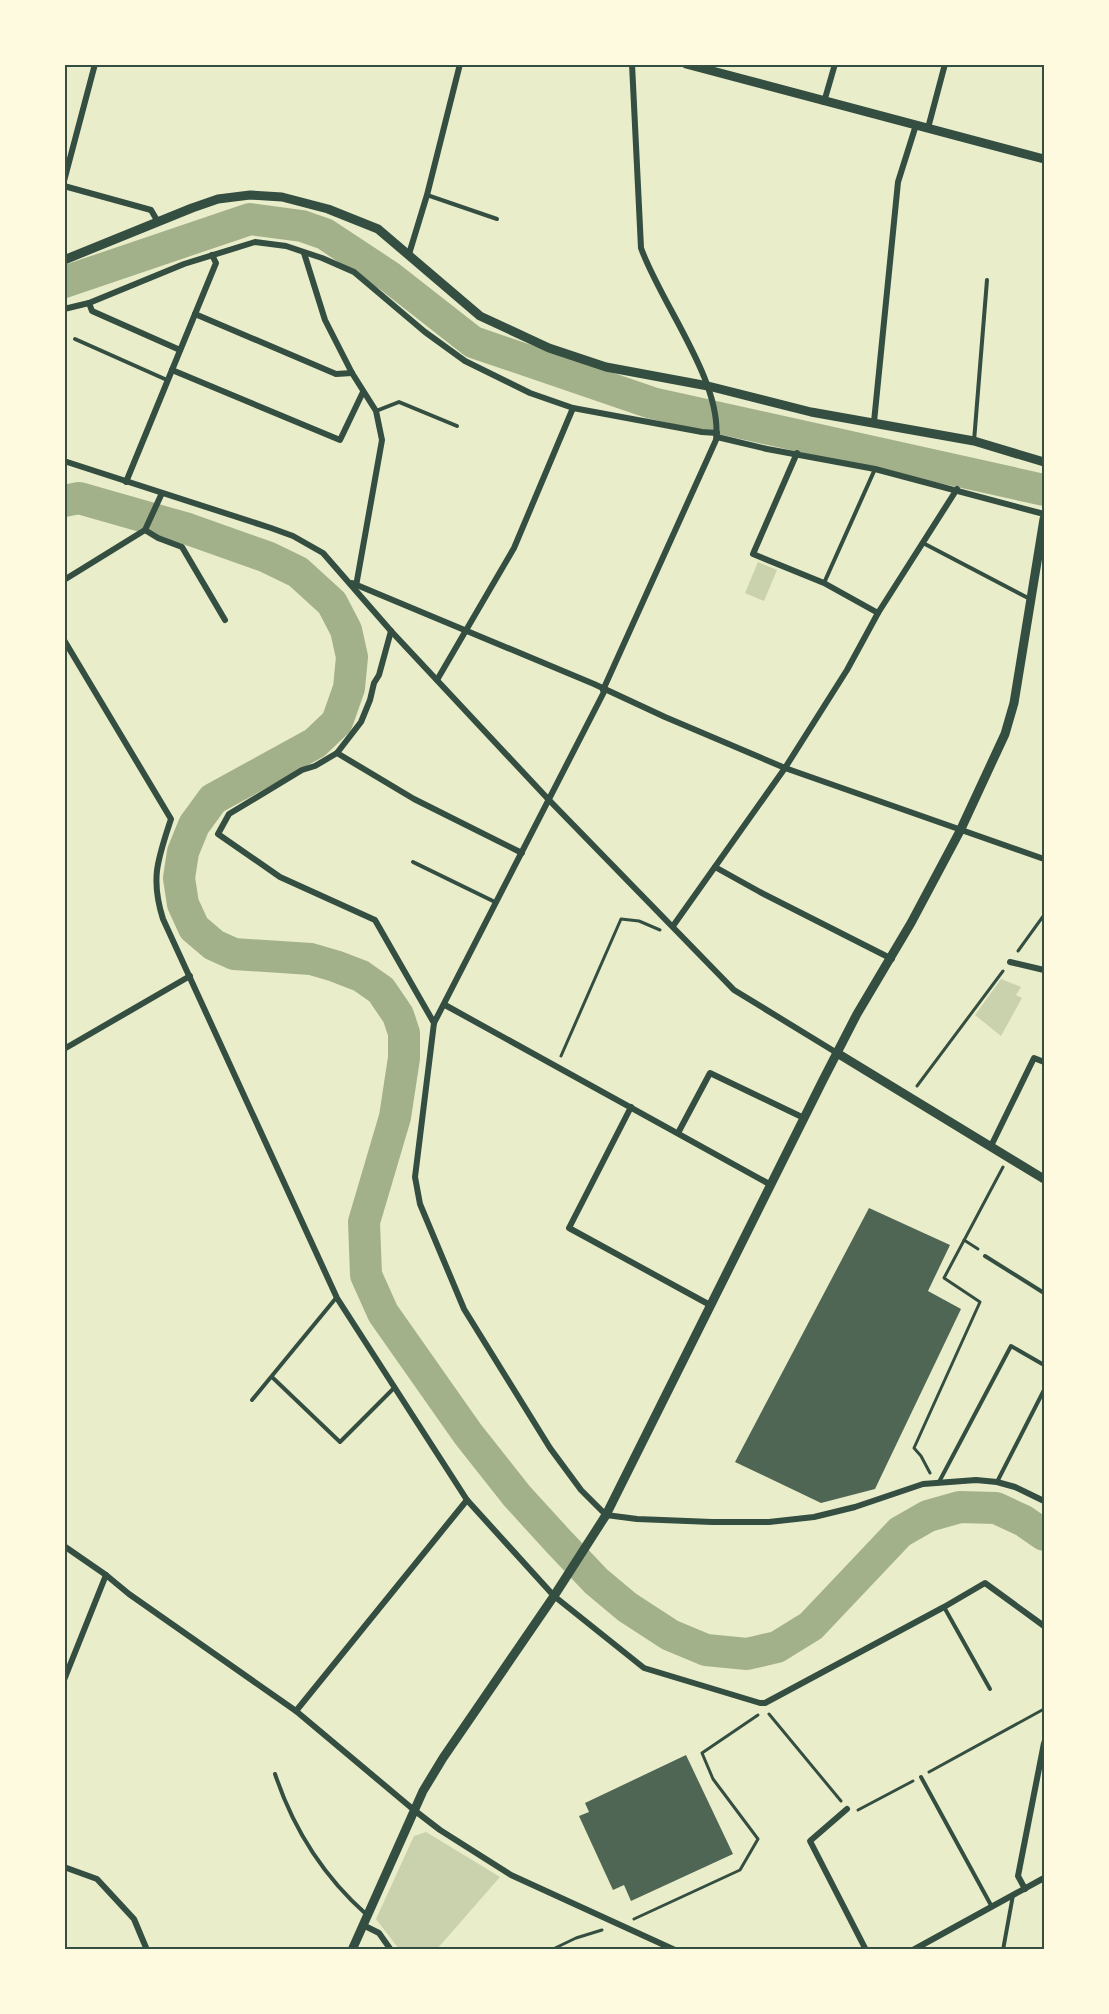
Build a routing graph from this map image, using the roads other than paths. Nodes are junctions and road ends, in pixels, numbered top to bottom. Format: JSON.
{"nodes":[{"id":1,"x":95,"y":64,"type":"edge"},
{"id":2,"x":460,"y":64,"type":"edge"},
{"id":3,"x":632,"y":64,"type":"edge"},
{"id":4,"x":686,"y":64,"type":"edge"},
{"id":5,"x":835,"y":64,"type":"edge"},
{"id":6,"x":945,"y":64,"type":"edge"},
{"id":7,"x":824,"y":102,"type":"junction"},
{"id":8,"x":916,"y":125,"type":"junction"},
{"id":9,"x":928,"y":128,"type":"junction"},
{"id":10,"x":1044,"y":159,"type":"edge"},
{"id":11,"x":64,"y":181,"type":"edge"},
{"id":12,"x":64,"y":186,"type":"edge"},
{"id":13,"x":427,"y":195,"type":"junction"},
{"id":14,"x":497,"y":219,"type":"dead end"},
{"id":15,"x":158,"y":222,"type":"junction"},
{"id":16,"x":304,"y":253,"type":"junction"},
{"id":17,"x":409,"y":254,"type":"junction"},
{"id":18,"x":212,"y":255,"type":"junction"},
{"id":19,"x":64,"y":260,"type":"edge"},
{"id":20,"x":987,"y":280,"type":"dead end"},
{"id":21,"x":89,"y":303,"type":"junction"},
{"id":22,"x":64,"y":309,"type":"edge"},
{"id":23,"x":195,"y":314,"type":"junction"},
{"id":24,"x":75,"y":339,"type":"dead end"},
{"id":25,"x":180,"y":350,"type":"junction"},
{"id":26,"x":172,"y":370,"type":"junction"},
{"id":27,"x":352,"y":373,"type":"junction"},
{"id":28,"x":167,"y":380,"type":"junction"},
{"id":29,"x":710,"y":390,"type":"junction"},
{"id":30,"x":363,"y":392,"type":"junction"},
{"id":31,"x":573,"y":408,"type":"junction"},
{"id":32,"x":376,"y":411,"type":"junction"},
{"id":33,"x":874,"y":422,"type":"junction"},
{"id":34,"x":457,"y":426,"type":"dead end"},
{"id":35,"x":717,"y":435,"type":"junction"},
{"id":36,"x":974,"y":441,"type":"junction"},
{"id":37,"x":796,"y":453,"type":"junction"},
{"id":38,"x":64,"y":461,"type":"edge"},
{"id":39,"x":1044,"y":462,"type":"edge"},
{"id":40,"x":875,"y":469,"type":"junction"},
{"id":41,"x":126,"y":482,"type":"junction"},
{"id":42,"x":957,"y":489,"type":"junction"},
{"id":43,"x":162,"y":493,"type":"junction"},
{"id":44,"x":1044,"y":514,"type":"edge"},
{"id":45,"x":1044,"y":519,"type":"edge"},
{"id":46,"x":145,"y":530,"type":"junction"},
{"id":47,"x":922,"y":542,"type":"junction"},
{"id":48,"x":344,"y":578,"type":"junction"},
{"id":49,"x":64,"y":580,"type":"edge"},
{"id":50,"x":824,"y":583,"type":"junction"},
{"id":51,"x":356,"y":586,"type":"junction"},
{"id":52,"x":1030,"y":599,"type":"junction"},
{"id":53,"x":878,"y":613,"type":"junction"},
{"id":54,"x":225,"y":620,"type":"dead end"},
{"id":55,"x":466,"y":630,"type":"junction"},
{"id":56,"x":392,"y":631,"type":"junction"},
{"id":57,"x":64,"y":640,"type":"edge"},
{"id":58,"x":437,"y":680,"type":"junction"},
{"id":59,"x":604,"y":690,"type":"junction"},
{"id":60,"x":337,"y":753,"type":"junction"},
{"id":61,"x":785,"y":768,"type":"junction"},
{"id":62,"x":549,"y":800,"type":"junction"},
{"id":63,"x":960,"y":831,"type":"junction"},
{"id":64,"x":522,"y":853,"type":"junction"},
{"id":65,"x":1044,"y":859,"type":"edge"},
{"id":66,"x":413,"y":862,"type":"dead end"},
{"id":67,"x":715,"y":867,"type":"junction"},
{"id":68,"x":497,"y":903,"type":"junction"},
{"id":69,"x":670,"y":924,"type":"junction"},
{"id":70,"x":892,"y":959,"type":"junction"},
{"id":71,"x":1010,"y":962,"type":"road end"},
{"id":72,"x":1024,"y":965,"type":"junction"},
{"id":73,"x":1044,"y":970,"type":"edge"},
{"id":74,"x":1019,"y":971,"type":"dead end"},
{"id":75,"x":190,"y":976,"type":"junction"},
{"id":76,"x":445,"y":1005,"type":"junction"},
{"id":77,"x":434,"y":1023,"type":"junction"},
{"id":78,"x":64,"y":1049,"type":"edge"},
{"id":79,"x":837,"y":1053,"type":"junction"},
{"id":80,"x":1044,"y":1062,"type":"edge"},
{"id":81,"x":631,"y":1107,"type":"junction"},
{"id":82,"x":804,"y":1118,"type":"junction"},
{"id":83,"x":678,"y":1133,"type":"junction"},
{"id":84,"x":991,"y":1146,"type":"junction"},
{"id":85,"x":1044,"y":1179,"type":"edge"},
{"id":86,"x":771,"y":1185,"type":"junction"},
{"id":87,"x":986,"y":1256,"type":"road end"},
{"id":88,"x":1044,"y":1293,"type":"edge"},
{"id":89,"x":337,"y":1298,"type":"junction"},
{"id":90,"x":710,"y":1305,"type":"junction"},
{"id":91,"x":1044,"y":1365,"type":"edge"},
{"id":92,"x":272,"y":1377,"type":"junction"},
{"id":93,"x":394,"y":1387,"type":"junction"},
{"id":94,"x":1044,"y":1390,"type":"edge"},
{"id":95,"x":252,"y":1400,"type":"dead end"},
{"id":96,"x":937,"y":1482,"type":"junction"},
{"id":97,"x":997,"y":1482,"type":"junction"},
{"id":98,"x":467,"y":1500,"type":"junction"},
{"id":99,"x":1044,"y":1501,"type":"edge"},
{"id":100,"x":606,"y":1515,"type":"junction"},
{"id":101,"x":64,"y":1546,"type":"edge"},
{"id":102,"x":106,"y":1575,"type":"junction"},
{"id":103,"x":554,"y":1596,"type":"junction"},
{"id":104,"x":944,"y":1607,"type":"junction"},
{"id":105,"x":1044,"y":1626,"type":"edge"},
{"id":106,"x":64,"y":1680,"type":"edge"},
{"id":107,"x":990,"y":1689,"type":"dead end"},
{"id":108,"x":297,"y":1711,"type":"junction"},
{"id":109,"x":1044,"y":1743,"type":"edge"},
{"id":110,"x":275,"y":1774,"type":"dead end"},
{"id":111,"x":921,"y":1777,"type":"road end"},
{"id":112,"x":847,"y":1809,"type":"road end"},
{"id":113,"x":414,"y":1810,"type":"junction"},
{"id":114,"x":64,"y":1867,"type":"edge"},
{"id":115,"x":1044,"y":1878,"type":"edge"},
{"id":116,"x":1025,"y":1889,"type":"junction"},
{"id":117,"x":1013,"y":1895,"type":"junction"},
{"id":118,"x":992,"y":1907,"type":"junction"},
{"id":119,"x":366,"y":1920,"type":"junction"},
{"id":120,"x":147,"y":1950,"type":"edge"},
{"id":121,"x":352,"y":1950,"type":"edge"},
{"id":122,"x":391,"y":1950,"type":"edge"},
{"id":123,"x":675,"y":1950,"type":"edge"},
{"id":124,"x":866,"y":1950,"type":"edge"},
{"id":125,"x":913,"y":1950,"type":"edge"},
{"id":126,"x":1003,"y":1950,"type":"edge"}],
"edges":[{"from":1,"to":11,"type":"street"},
{"from":2,"to":13,"type":"street"},
{"from":3,"to":29,"type":"street"},
{"from":4,"to":7,"type":"street"},
{"from":5,"to":7,"type":"street"},
{"from":6,"to":9,"type":"street"},
{"from":7,"to":8,"type":"street"},
{"from":8,"to":9,"type":"street"},
{"from":8,"to":33,"type":"street"},
{"from":9,"to":10,"type":"street"},
{"from":12,"to":15,"type":"street"},
{"from":13,"to":14,"type":"lane"},
{"from":13,"to":17,"type":"street"},
{"from":15,"to":17,"type":"street"},
{"from":15,"to":19,"type":"street"},
{"from":16,"to":18,"type":"street"},
{"from":16,"to":27,"type":"street"},
{"from":16,"to":31,"type":"street"},
{"from":17,"to":29,"type":"street"},
{"from":18,"to":21,"type":"street"},
{"from":18,"to":23,"type":"street"},
{"from":20,"to":36,"type":"lane"},
{"from":21,"to":22,"type":"street"},
{"from":21,"to":25,"type":"street"},
{"from":23,"to":25,"type":"street"},
{"from":23,"to":27,"type":"street"},
{"from":24,"to":28,"type":"lane"},
{"from":25,"to":26,"type":"street"},
{"from":26,"to":28,"type":"street"},
{"from":26,"to":30,"type":"street"},
{"from":27,"to":30,"type":"street"},
{"from":28,"to":41,"type":"street"},
{"from":29,"to":33,"type":"street"},
{"from":29,"to":35,"type":"street"},
{"from":30,"to":32,"type":"street"},
{"from":31,"to":35,"type":"street"},
{"from":31,"to":55,"type":"street"},
{"from":32,"to":34,"type":"lane"},
{"from":32,"to":51,"type":"street"},
{"from":33,"to":36,"type":"street"},
{"from":35,"to":37,"type":"street"},
{"from":35,"to":59,"type":"street"},
{"from":36,"to":39,"type":"street"},
{"from":37,"to":40,"type":"street"},
{"from":37,"to":50,"type":"street"},
{"from":38,"to":41,"type":"street"},
{"from":40,"to":42,"type":"street"},
{"from":40,"to":50,"type":"lane"},
{"from":41,"to":43,"type":"street"},
{"from":42,"to":44,"type":"street"},
{"from":42,"to":47,"type":"street"},
{"from":43,"to":46,"type":"street"},
{"from":43,"to":48,"type":"street"},
{"from":45,"to":52,"type":"street"},
{"from":46,"to":49,"type":"street"},
{"from":46,"to":54,"type":"street"},
{"from":47,"to":52,"type":"lane"},
{"from":47,"to":53,"type":"street"},
{"from":48,"to":51,"type":"street"},
{"from":48,"to":56,"type":"street"},
{"from":50,"to":53,"type":"street"},
{"from":51,"to":55,"type":"street"},
{"from":52,"to":63,"type":"street"},
{"from":53,"to":61,"type":"street"},
{"from":55,"to":58,"type":"street"},
{"from":55,"to":59,"type":"street"},
{"from":56,"to":58,"type":"street"},
{"from":56,"to":60,"type":"street"},
{"from":57,"to":75,"type":"street"},
{"from":58,"to":62,"type":"street"},
{"from":59,"to":61,"type":"street"},
{"from":59,"to":62,"type":"street"},
{"from":60,"to":64,"type":"street"},
{"from":60,"to":77,"type":"street"},
{"from":61,"to":63,"type":"street"},
{"from":61,"to":67,"type":"street"},
{"from":62,"to":64,"type":"street"},
{"from":62,"to":69,"type":"street"},
{"from":63,"to":65,"type":"street"},
{"from":63,"to":70,"type":"street"},
{"from":64,"to":68,"type":"street"},
{"from":66,"to":68,"type":"lane"},
{"from":67,"to":69,"type":"street"},
{"from":67,"to":70,"type":"street"},
{"from":68,"to":76,"type":"street"},
{"from":69,"to":79,"type":"street"},
{"from":70,"to":79,"type":"street"},
{"from":71,"to":72,"type":"street"},
{"from":72,"to":73,"type":"street"},
{"from":72,"to":74,"type":"street"},
{"from":75,"to":78,"type":"street"},
{"from":75,"to":89,"type":"street"},
{"from":76,"to":77,"type":"street"},
{"from":76,"to":81,"type":"street"},
{"from":77,"to":100,"type":"street"},
{"from":79,"to":82,"type":"street"},
{"from":79,"to":84,"type":"street"},
{"from":80,"to":84,"type":"street"},
{"from":81,"to":83,"type":"street"},
{"from":81,"to":90,"type":"street"},
{"from":82,"to":83,"type":"street"},
{"from":82,"to":86,"type":"street"},
{"from":83,"to":86,"type":"street"},
{"from":84,"to":85,"type":"street"},
{"from":86,"to":90,"type":"street"},
{"from":87,"to":88,"type":"lane"},
{"from":89,"to":92,"type":"lane"},
{"from":89,"to":93,"type":"street"},
{"from":90,"to":100,"type":"street"},
{"from":91,"to":96,"type":"lane"},
{"from":92,"to":93,"type":"lane"},
{"from":92,"to":95,"type":"lane"},
{"from":93,"to":98,"type":"street"},
{"from":94,"to":97,"type":"lane"},
{"from":96,"to":97,"type":"street"},
{"from":96,"to":100,"type":"street"},
{"from":97,"to":99,"type":"street"},
{"from":98,"to":103,"type":"street"},
{"from":98,"to":108,"type":"street"},
{"from":100,"to":103,"type":"street"},
{"from":101,"to":102,"type":"street"},
{"from":102,"to":106,"type":"street"},
{"from":102,"to":108,"type":"street"},
{"from":103,"to":104,"type":"street"},
{"from":103,"to":113,"type":"street"},
{"from":104,"to":105,"type":"street"},
{"from":104,"to":107,"type":"lane"},
{"from":108,"to":113,"type":"street"},
{"from":109,"to":116,"type":"street"},
{"from":110,"to":119,"type":"lane"},
{"from":111,"to":118,"type":"lane"},
{"from":112,"to":124,"type":"street"},
{"from":113,"to":119,"type":"street"},
{"from":113,"to":123,"type":"street"},
{"from":114,"to":120,"type":"street"},
{"from":115,"to":116,"type":"street"},
{"from":116,"to":117,"type":"street"},
{"from":117,"to":118,"type":"street"},
{"from":117,"to":126,"type":"lane"},
{"from":118,"to":125,"type":"street"},
{"from":119,"to":121,"type":"street"},
{"from":119,"to":122,"type":"street"}]}
